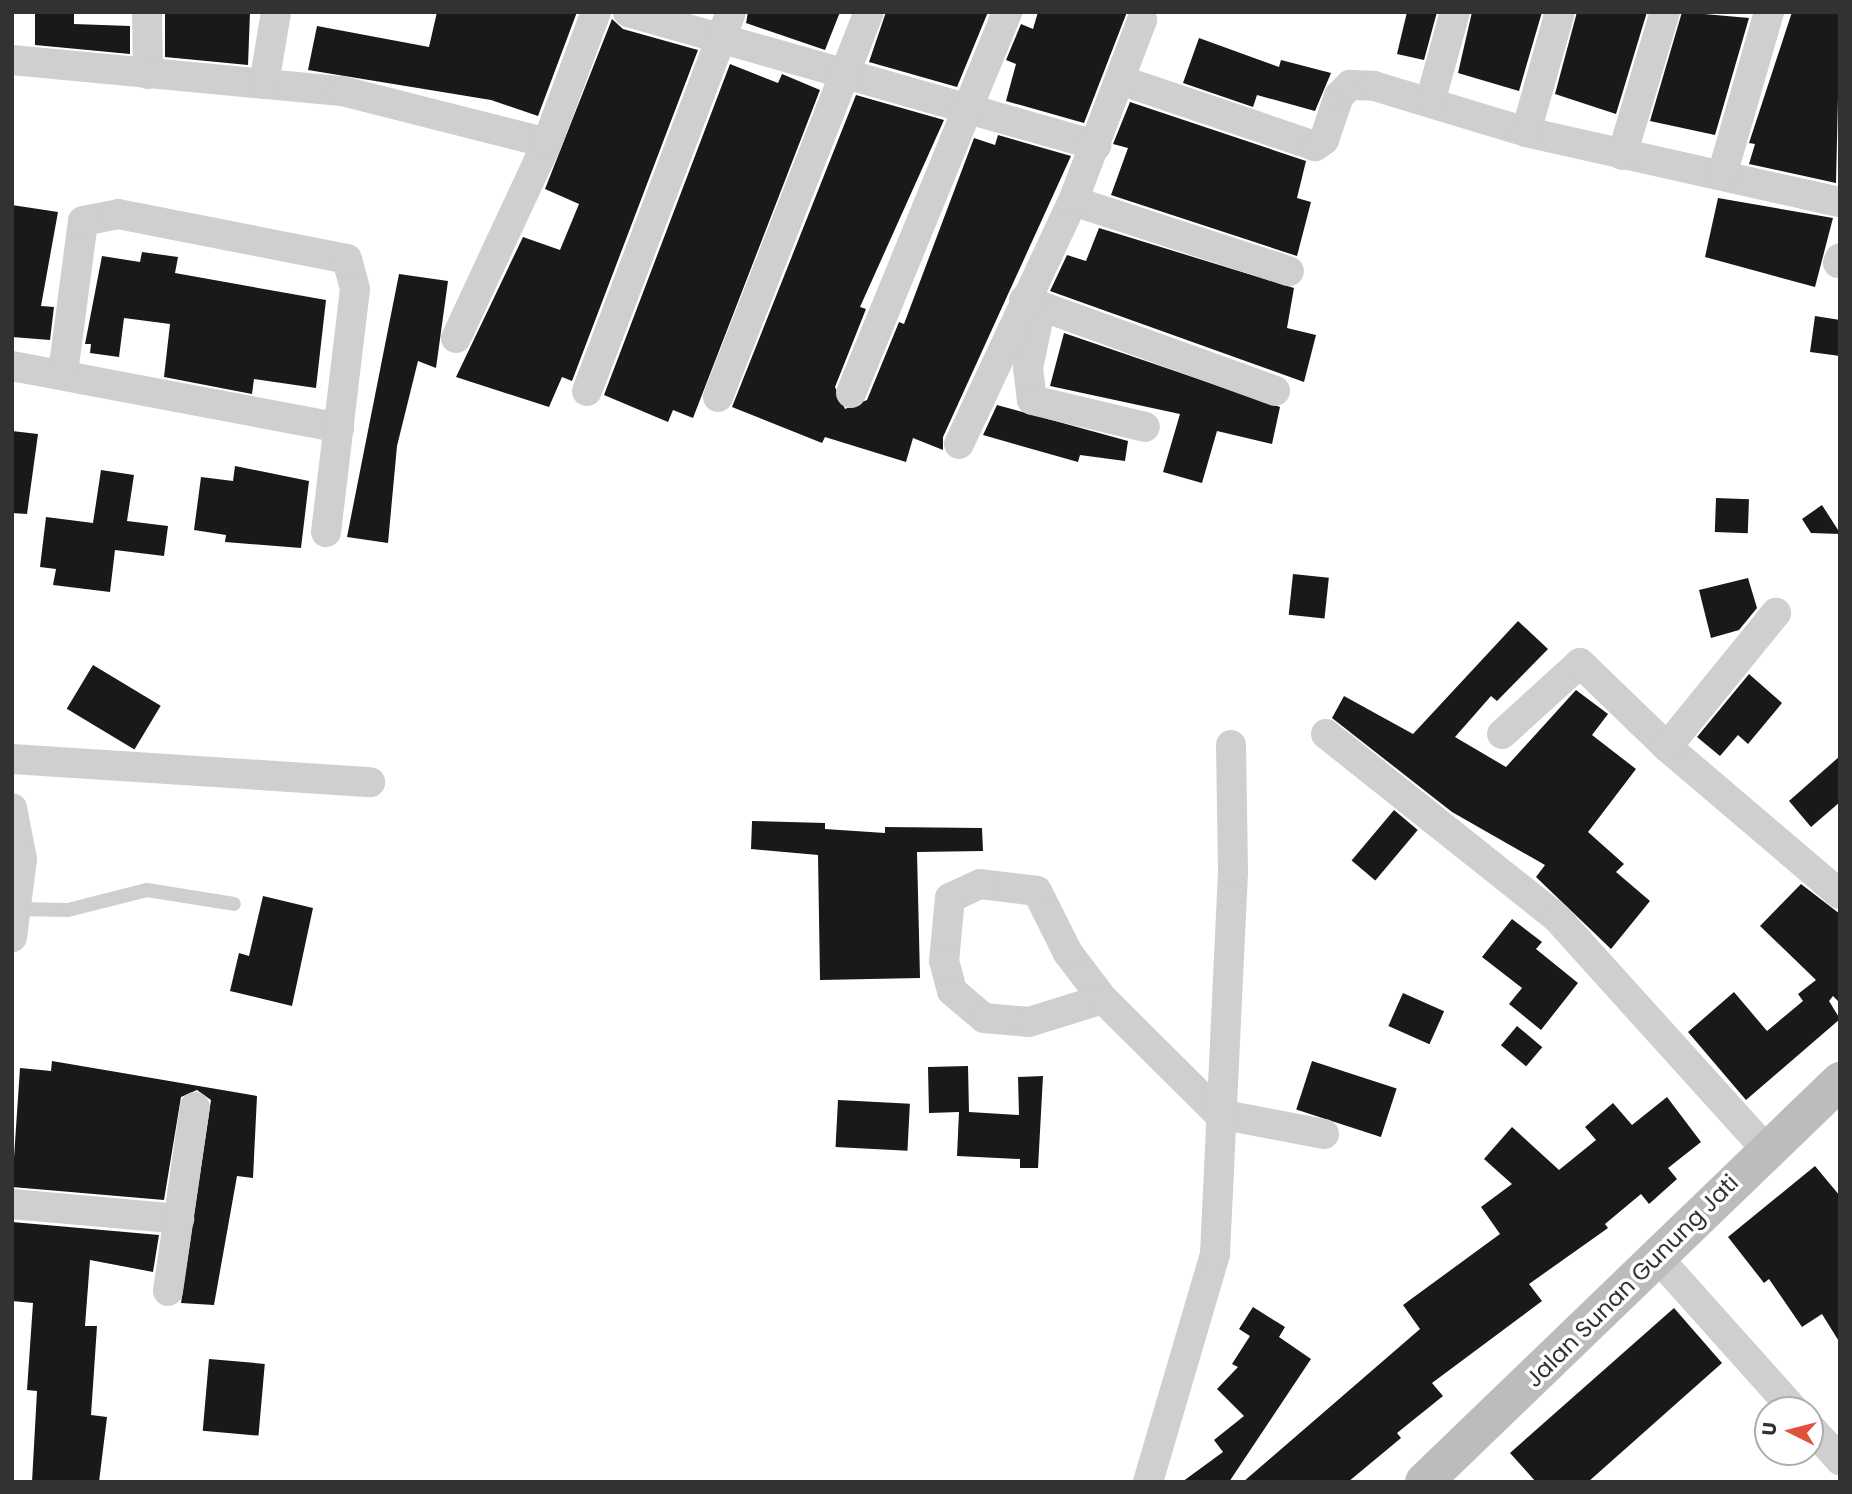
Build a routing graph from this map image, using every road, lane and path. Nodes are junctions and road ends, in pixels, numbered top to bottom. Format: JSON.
{"nodes":[{"id":1,"x":146,"y":12,"type":"edge"},
{"id":2,"x":276,"y":12,"type":"edge"},
{"id":3,"x":596,"y":12,"type":"edge"},
{"id":4,"x":628,"y":12,"type":"edge"},
{"id":5,"x":869,"y":12,"type":"edge"},
{"id":6,"x":1007,"y":12,"type":"edge"},
{"id":7,"x":1455,"y":12,"type":"edge"},
{"id":8,"x":1560,"y":12,"type":"edge"},
{"id":9,"x":1665,"y":12,"type":"edge"},
{"id":10,"x":1769,"y":12,"type":"edge"},
{"id":11,"x":1142,"y":20,"type":"dead end"},
{"id":12,"x":726,"y":25,"type":"edge"},
{"id":13,"x":13,"y":51,"type":"edge"},
{"id":14,"x":844,"y":73,"type":"junction"},
{"id":15,"x":148,"y":74,"type":"junction"},
{"id":16,"x":1123,"y":81,"type":"junction"},
{"id":17,"x":264,"y":84,"type":"junction"},
{"id":18,"x":1430,"y":102,"type":"junction"},
{"id":19,"x":968,"y":108,"type":"junction"},
{"id":20,"x":1526,"y":132,"type":"junction"},
{"id":21,"x":547,"y":143,"type":"junction"},
{"id":22,"x":1096,"y":145,"type":"junction"},
{"id":23,"x":1622,"y":155,"type":"junction"},
{"id":24,"x":1722,"y":175,"type":"junction"},
{"id":25,"x":1073,"y":201,"type":"junction"},
{"id":26,"x":1840,"y":202,"type":"edge"},
{"id":27,"x":1289,"y":271,"type":"dead end"},
{"id":28,"x":1033,"y":303,"type":"junction"},
{"id":29,"x":456,"y":338,"type":"dead end"},
{"id":30,"x":12,"y":366,"type":"edge"},
{"id":31,"x":64,"y":373,"type":"junction"},
{"id":32,"x":587,"y":391,"type":"dead end"},
{"id":33,"x":1275,"y":391,"type":"dead end"},
{"id":34,"x":851,"y":393,"type":"dead end"},
{"id":35,"x":718,"y":397,"type":"dead end"},
{"id":36,"x":339,"y":428,"type":"junction"},
{"id":37,"x":1145,"y":428,"type":"dead end"},
{"id":38,"x":959,"y":444,"type":"dead end"},
{"id":39,"x":326,"y":531,"type":"dead end"},
{"id":40,"x":1776,"y":613,"type":"dead end"},
{"id":41,"x":1326,"y":734,"type":"dead end"},
{"id":42,"x":1502,"y":734,"type":"dead end"},
{"id":43,"x":1231,"y":745,"type":"dead end"},
{"id":44,"x":1667,"y":747,"type":"junction"},
{"id":45,"x":12,"y":759,"type":"edge"},
{"id":46,"x":370,"y":782,"type":"dead end"},
{"id":47,"x":12,"y":808,"type":"edge"},
{"id":48,"x":1840,"y":894,"type":"edge"},
{"id":49,"x":234,"y":904,"type":"dead end"},
{"id":50,"x":14,"y":923,"type":"edge"},
{"id":51,"x":1103,"y":999,"type":"junction"},
{"id":52,"x":1840,"y":1081,"type":"edge"},
{"id":53,"x":195,"y":1107,"type":"dead end"},
{"id":54,"x":1219,"y":1114,"type":"junction"},
{"id":55,"x":1324,"y":1134,"type":"dead end"},
{"id":56,"x":1765,"y":1148,"type":"junction"},
{"id":57,"x":12,"y":1204,"type":"edge"},
{"id":58,"x":179,"y":1219,"type":"junction"},
{"id":59,"x":1659,"y":1259,"type":"junction"},
{"id":60,"x":167,"y":1291,"type":"dead end"},
{"id":61,"x":1781,"y":1396,"type":"edge"},
{"id":62,"x":1824,"y":1442,"type":"edge"},
{"id":63,"x":1840,"y":1460,"type":"edge"},
{"id":64,"x":1148,"y":1482,"type":"edge"},
{"id":65,"x":1424,"y":1482,"type":"edge"}],
"edges":[{"from":1,"to":15,"type":"street"},
{"from":2,"to":17,"type":"street"},
{"from":3,"to":21,"type":"street"},
{"from":4,"to":12,"type":"street"},
{"from":5,"to":14,"type":"street"},
{"from":6,"to":19,"type":"street"},
{"from":7,"to":18,"type":"street"},
{"from":8,"to":20,"type":"street"},
{"from":9,"to":23,"type":"street"},
{"from":10,"to":24,"type":"street"},
{"from":11,"to":16,"type":"street"},
{"from":12,"to":14,"type":"street"},
{"from":12,"to":32,"type":"street"},
{"from":13,"to":15,"type":"street"},
{"from":14,"to":19,"type":"street"},
{"from":14,"to":35,"type":"street"},
{"from":15,"to":17,"type":"street"},
{"from":16,"to":18,"type":"street"},
{"from":16,"to":22,"type":"street"},
{"from":17,"to":21,"type":"street"},
{"from":18,"to":20,"type":"street"},
{"from":19,"to":22,"type":"street"},
{"from":19,"to":34,"type":"street"},
{"from":20,"to":23,"type":"street"},
{"from":21,"to":29,"type":"street"},
{"from":22,"to":25,"type":"street"},
{"from":23,"to":24,"type":"street"},
{"from":24,"to":26,"type":"street"},
{"from":25,"to":27,"type":"street"},
{"from":25,"to":28,"type":"street"},
{"from":28,"to":33,"type":"street"},
{"from":28,"to":37,"type":"street"},
{"from":28,"to":38,"type":"street"},
{"from":30,"to":31,"type":"street"},
{"from":31,"to":36,"type":"street"},
{"from":31,"to":36,"type":"street"},
{"from":36,"to":39,"type":"street"},
{"from":40,"to":44,"type":"street"},
{"from":41,"to":56,"type":"street"},
{"from":42,"to":44,"type":"street"},
{"from":43,"to":54,"type":"street"},
{"from":44,"to":48,"type":"street"},
{"from":45,"to":46,"type":"street"},
{"from":47,"to":50,"type":"street"},
{"from":49,"to":50,"type":"lane"},
{"from":51,"to":51,"type":"street"},
{"from":51,"to":54,"type":"street"},
{"from":52,"to":56,"type":"street","name":"Jalan Sunan Gunung Jati"},
{"from":53,"to":58,"type":"street"},
{"from":54,"to":55,"type":"street"},
{"from":54,"to":64,"type":"street"},
{"from":56,"to":59,"type":"street","name":"Jalan Sunan Gunung Jati"},
{"from":57,"to":58,"type":"street"},
{"from":58,"to":60,"type":"street"},
{"from":59,"to":61,"type":"street"},
{"from":59,"to":65,"type":"street","name":"Jalan Sunan Gunung Jati"},
{"from":62,"to":63,"type":"street"}]}
